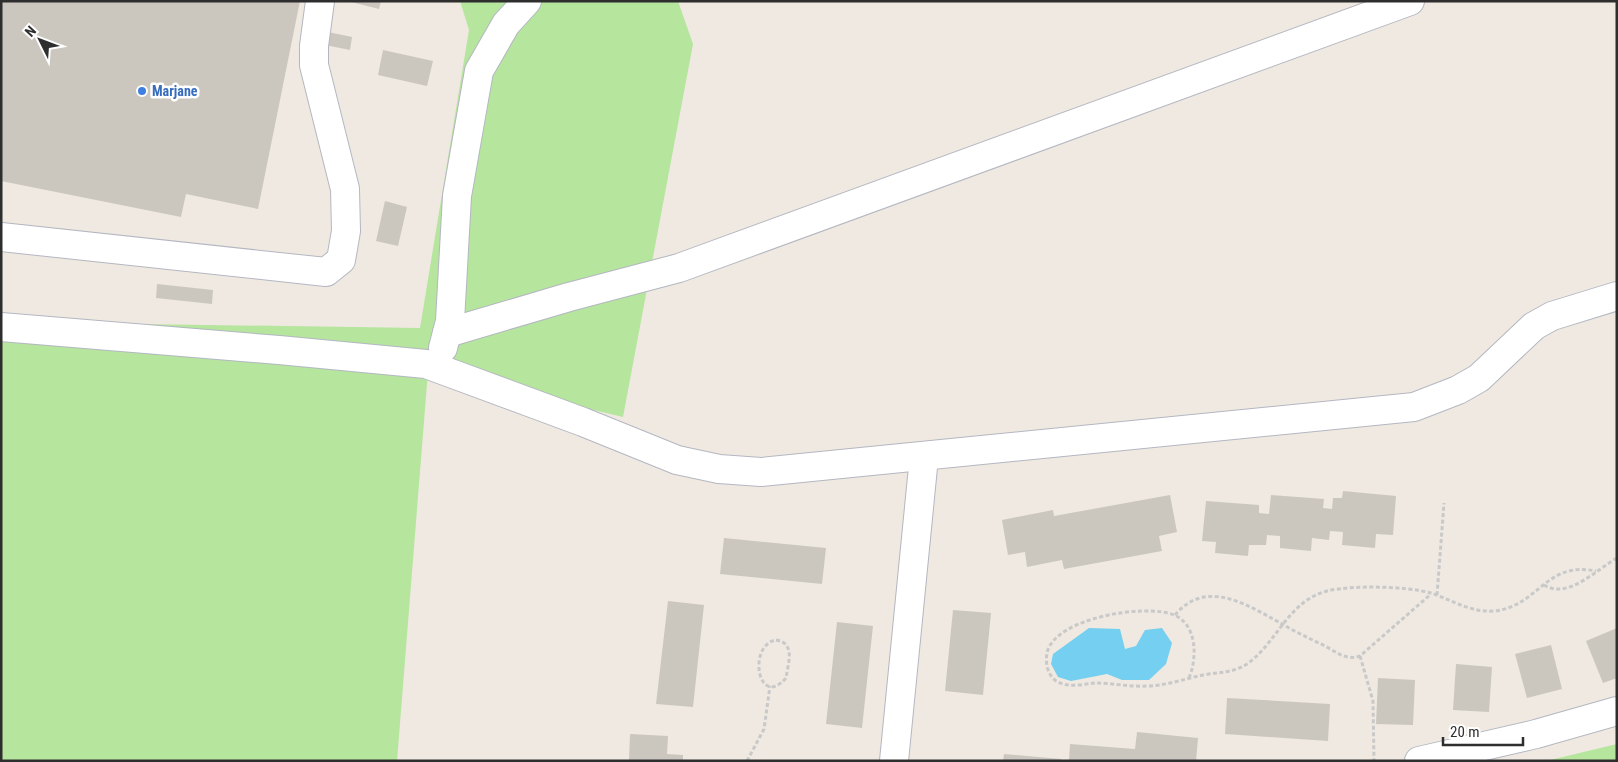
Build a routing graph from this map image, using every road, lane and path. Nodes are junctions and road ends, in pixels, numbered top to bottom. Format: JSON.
{"nodes":[{"id":1,"x":320,"y":1,"type":"edge"},
{"id":2,"x":527,"y":1,"type":"edge"},
{"id":3,"x":1393,"y":4,"type":"edge"},
{"id":4,"x":1,"y":237,"type":"edge"},
{"id":5,"x":1617,"y":296,"type":"edge"},
{"id":6,"x":1,"y":327,"type":"edge"},
{"id":7,"x":447,"y":333,"type":"junction"},
{"id":8,"x":438,"y":369,"type":"junction"},
{"id":9,"x":924,"y":457,"type":"junction"},
{"id":10,"x":1444,"y":503,"type":"dead end"},
{"id":11,"x":1617,"y":558,"type":"edge"},
{"id":12,"x":1596,"y":571,"type":"junction"},
{"id":13,"x":1544,"y":585,"type":"junction"},
{"id":14,"x":1431,"y":594,"type":"junction"},
{"id":15,"x":1436,"y":595,"type":"junction"},
{"id":16,"x":1175,"y":615,"type":"junction"},
{"id":17,"x":1282,"y":625,"type":"junction"},
{"id":18,"x":1360,"y":656,"type":"junction"},
{"id":19,"x":1189,"y":678,"type":"junction"},
{"id":20,"x":770,"y":686,"type":"junction"},
{"id":21,"x":1617,"y":711,"type":"edge"},
{"id":22,"x":747,"y":761,"type":"edge"},
{"id":23,"x":894,"y":761,"type":"edge"},
{"id":24,"x":1374,"y":761,"type":"edge"},
{"id":25,"x":1419,"y":761,"type":"edge"}],
"edges":[{"from":1,"to":4,"type":"street"},
{"from":2,"to":7,"type":"street"},
{"from":3,"to":7,"type":"street"},
{"from":5,"to":9,"type":"street"},
{"from":6,"to":8,"type":"street"},
{"from":7,"to":8,"type":"street"},
{"from":8,"to":9,"type":"street"},
{"from":9,"to":23,"type":"street"},
{"from":10,"to":15,"type":"path"},
{"from":11,"to":12,"type":"path"},
{"from":12,"to":13,"type":"path"},
{"from":12,"to":13,"type":"path"},
{"from":13,"to":15,"type":"path"},
{"from":14,"to":15,"type":"path"},
{"from":14,"to":17,"type":"path"},
{"from":14,"to":18,"type":"path"},
{"from":16,"to":17,"type":"path"},
{"from":16,"to":19,"type":"path"},
{"from":16,"to":19,"type":"path"},
{"from":17,"to":18,"type":"path"},
{"from":17,"to":19,"type":"path"},
{"from":18,"to":24,"type":"path"},
{"from":20,"to":20,"type":"path"},
{"from":20,"to":22,"type":"path"},
{"from":21,"to":25,"type":"street"}]}
